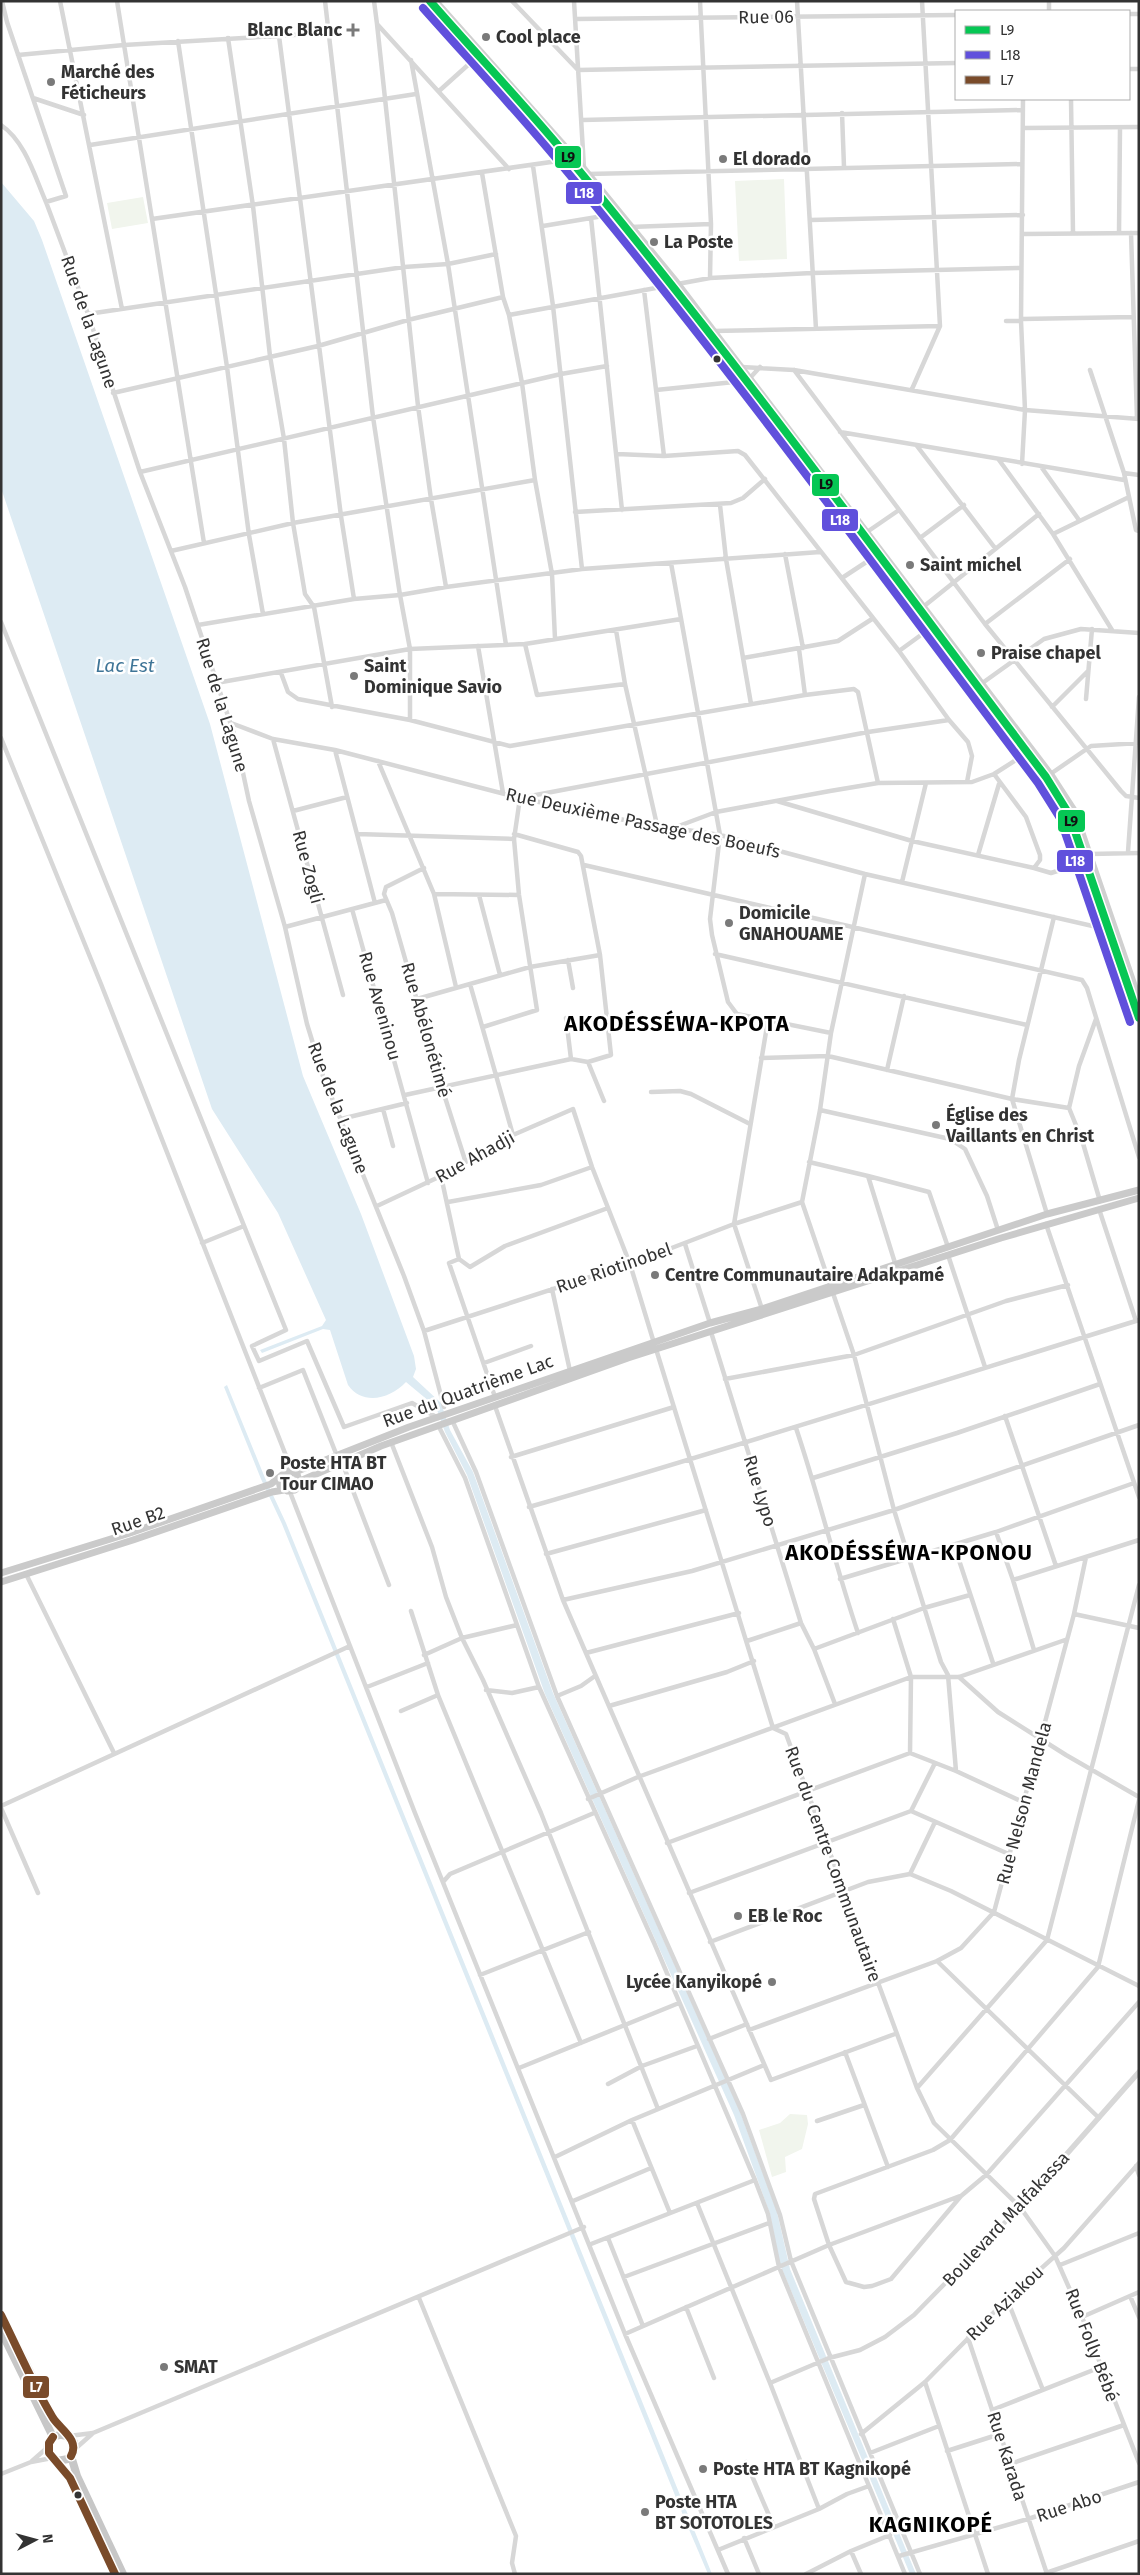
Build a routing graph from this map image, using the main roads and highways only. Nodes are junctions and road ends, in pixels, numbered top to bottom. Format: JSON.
{"nodes":[{"id":1,"x":430,"y":1,"type":"edge"},
{"id":2,"x":436,"y":1,"type":"edge"},
{"id":3,"x":482,"y":58,"type":"junction"},
{"id":4,"x":585,"y":172,"type":"junction"},
{"id":5,"x":628,"y":227,"type":"junction"},
{"id":6,"x":709,"y":330,"type":"junction"},
{"id":7,"x":737,"y":366,"type":"junction"},
{"id":8,"x":922,"y":608,"type":"junction"},
{"id":9,"x":980,"y":685,"type":"junction"},
{"id":10,"x":1048,"y":775,"type":"junction"},
{"id":11,"x":1112,"y":931,"type":"junction"},
{"id":12,"x":1139,"y":998,"type":"edge"},
{"id":13,"x":1139,"y":1019,"type":"edge"},
{"id":14,"x":1139,"y":1190,"type":"edge"},
{"id":15,"x":1139,"y":1198,"type":"edge"},
{"id":16,"x":1100,"y":1205,"type":"junction"},
{"id":17,"x":948,"y":1251,"type":"junction"},
{"id":18,"x":655,"y":1346,"type":"junction"},
{"id":19,"x":627,"y":1355,"type":"junction"},
{"id":20,"x":438,"y":1422,"type":"junction"},
{"id":21,"x":339,"y":1459,"type":"junction"},
{"id":22,"x":294,"y":1471,"type":"junction"},
{"id":23,"x":279,"y":1478,"type":"junction"},
{"id":24,"x":300,"y":1481,"type":"junction"},
{"id":25,"x":287,"y":1491,"type":"junction"},
{"id":26,"x":1,"y":1573,"type":"edge"},
{"id":27,"x":1,"y":1582,"type":"edge"},
{"id":28,"x":1,"y":2314,"type":"edge"},
{"id":29,"x":1,"y":2331,"type":"edge"},
{"id":30,"x":68,"y":2436,"type":"junction"},
{"id":31,"x":53,"y":2437,"type":"junction"},
{"id":32,"x":73,"y":2453,"type":"junction"},
{"id":33,"x":54,"y":2459,"type":"junction"},
{"id":34,"x":115,"y":2574,"type":"edge"},
{"id":35,"x":123,"y":2574,"type":"edge"}],
"edges":[{"from":1,"to":3,"type":"main road"},
{"from":2,"to":3,"type":"main road"},
{"from":3,"to":4,"type":"main road"},
{"from":4,"to":5,"type":"main road"},
{"from":4,"to":5,"type":"main road"},
{"from":5,"to":6,"type":"main road"},
{"from":5,"to":6,"type":"main road"},
{"from":6,"to":7,"type":"main road"},
{"from":7,"to":8,"type":"main road"},
{"from":7,"to":8,"type":"main road"},
{"from":8,"to":9,"type":"main road"},
{"from":8,"to":9,"type":"main road"},
{"from":9,"to":10,"type":"main road"},
{"from":9,"to":10,"type":"main road"},
{"from":10,"to":11,"type":"main road"},
{"from":10,"to":11,"type":"main road"},
{"from":11,"to":12,"type":"main road"},
{"from":11,"to":13,"type":"main road"},
{"from":14,"to":16,"type":"main road"},
{"from":15,"to":16,"type":"main road"},
{"from":16,"to":17,"type":"main road"},
{"from":16,"to":17,"type":"main road"},
{"from":17,"to":18,"type":"main road"},
{"from":17,"to":18,"type":"main road"},
{"from":18,"to":19,"type":"main road","name":"Rue du Quatrième Lac"},
{"from":19,"to":20,"type":"main road","name":"Rue du Quatrième Lac"},
{"from":19,"to":20,"type":"main road","name":"Rue du Quatrième Lac"},
{"from":20,"to":21,"type":"main road","name":"Rue du Quatrième Lac"},
{"from":20,"to":21,"type":"main road","name":"Rue du Quatrième Lac"},
{"from":21,"to":22,"type":"main road","name":"Rue du Quatrième Lac"},
{"from":21,"to":24,"type":"main road","name":"Rue du Quatrième Lac"},
{"from":22,"to":23,"type":"main road"},
{"from":22,"to":24,"type":"main road"},
{"from":23,"to":25,"type":"main road"},
{"from":23,"to":26,"type":"main road","name":"Rue B2"},
{"from":24,"to":25,"type":"main road"},
{"from":25,"to":27,"type":"main road","name":"Rue B2"},
{"from":28,"to":30,"type":"highway"},
{"from":29,"to":31,"type":"highway"},
{"from":30,"to":31,"type":"highway"},
{"from":30,"to":32,"type":"highway"},
{"from":31,"to":33,"type":"highway"},
{"from":32,"to":33,"type":"highway"},
{"from":32,"to":35,"type":"highway"},
{"from":33,"to":34,"type":"highway"}]}
